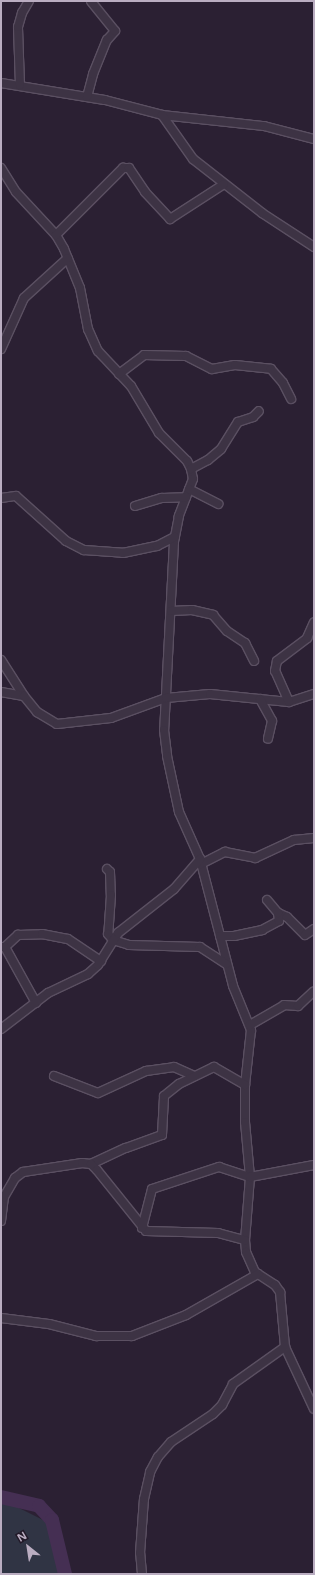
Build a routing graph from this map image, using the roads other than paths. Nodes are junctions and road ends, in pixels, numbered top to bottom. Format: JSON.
{"nodes":[{"id":1,"x":30,"y":1,"type":"edge"},
{"id":2,"x":91,"y":1,"type":"edge"},
{"id":3,"x":1,"y":83,"type":"edge"},
{"id":4,"x":20,"y":85,"type":"junction"},
{"id":5,"x":87,"y":97,"type":"junction"},
{"id":6,"x":162,"y":115,"type":"junction"},
{"id":7,"x":314,"y":139,"type":"edge"},
{"id":8,"x":1,"y":168,"type":"edge"},
{"id":9,"x":224,"y":184,"type":"junction"},
{"id":10,"x":56,"y":235,"type":"junction"},
{"id":11,"x":314,"y":247,"type":"edge"},
{"id":12,"x":68,"y":258,"type":"junction"},
{"id":13,"x":1,"y":349,"type":"edge"},
{"id":14,"x":119,"y":374,"type":"junction"},
{"id":15,"x":291,"y":399,"type":"dead end"},
{"id":16,"x":259,"y":411,"type":"dead end"},
{"id":17,"x":191,"y":469,"type":"junction"},
{"id":18,"x":189,"y":489,"type":"junction"},
{"id":19,"x":186,"y":497,"type":"junction"},
{"id":20,"x":1,"y":498,"type":"edge"},
{"id":21,"x":218,"y":504,"type":"dead end"},
{"id":22,"x":135,"y":506,"type":"dead end"},
{"id":23,"x":175,"y":537,"type":"junction"},
{"id":24,"x":171,"y":611,"type":"junction"},
{"id":25,"x":314,"y":622,"type":"edge"},
{"id":26,"x":1,"y":660,"type":"edge"},
{"id":27,"x":254,"y":662,"type":"dead end"},
{"id":28,"x":1,"y":692,"type":"edge"},
{"id":29,"x":314,"y":694,"type":"edge"},
{"id":30,"x":24,"y":696,"type":"junction"},
{"id":31,"x":166,"y":698,"type":"junction"},
{"id":32,"x":260,"y":699,"type":"junction"},
{"id":33,"x":289,"y":702,"type":"junction"},
{"id":34,"x":268,"y":739,"type":"dead end"},
{"id":35,"x":314,"y":838,"type":"edge"},
{"id":36,"x":201,"y":862,"type":"junction"},
{"id":37,"x":107,"y":869,"type":"dead end"},
{"id":38,"x":267,"y":900,"type":"dead end"},
{"id":39,"x":278,"y":913,"type":"junction"},
{"id":40,"x":314,"y":929,"type":"edge"},
{"id":41,"x":220,"y":936,"type":"junction"},
{"id":42,"x":113,"y":940,"type":"junction"},
{"id":43,"x":3,"y":947,"type":"edge"},
{"id":44,"x":101,"y":961,"type":"junction"},
{"id":45,"x":226,"y":964,"type":"junction"},
{"id":46,"x":313,"y":992,"type":"dead end"},
{"id":47,"x":36,"y":1003,"type":"junction"},
{"id":48,"x":250,"y":1026,"type":"junction"},
{"id":49,"x":1,"y":1029,"type":"edge"},
{"id":50,"x":54,"y":1076,"type":"dead end"},
{"id":51,"x":194,"y":1076,"type":"junction"},
{"id":52,"x":245,"y":1085,"type":"junction"},
{"id":53,"x":91,"y":1164,"type":"junction"},
{"id":54,"x":314,"y":1165,"type":"edge"},
{"id":55,"x":250,"y":1177,"type":"junction"},
{"id":56,"x":1,"y":1221,"type":"edge"},
{"id":57,"x":142,"y":1228,"type":"junction"},
{"id":58,"x":245,"y":1240,"type":"junction"},
{"id":59,"x":258,"y":1274,"type":"junction"},
{"id":60,"x":1,"y":1318,"type":"edge"},
{"id":61,"x":285,"y":1347,"type":"junction"},
{"id":62,"x":314,"y":1409,"type":"edge"},
{"id":63,"x":142,"y":1574,"type":"edge"}],
"edges":[{"from":1,"to":4,"type":"street"},
{"from":2,"to":5,"type":"street"},
{"from":3,"to":4,"type":"street"},
{"from":4,"to":5,"type":"street"},
{"from":5,"to":6,"type":"street"},
{"from":6,"to":7,"type":"street"},
{"from":6,"to":9,"type":"street"},
{"from":8,"to":10,"type":"street"},
{"from":9,"to":10,"type":"street"},
{"from":9,"to":11,"type":"street"},
{"from":10,"to":12,"type":"street"},
{"from":12,"to":13,"type":"street"},
{"from":12,"to":14,"type":"street"},
{"from":14,"to":15,"type":"street"},
{"from":14,"to":17,"type":"street"},
{"from":16,"to":17,"type":"street"},
{"from":17,"to":18,"type":"street"},
{"from":18,"to":19,"type":"street"},
{"from":18,"to":21,"type":"street"},
{"from":19,"to":22,"type":"street"},
{"from":19,"to":23,"type":"street"},
{"from":20,"to":23,"type":"street"},
{"from":23,"to":24,"type":"street"},
{"from":24,"to":27,"type":"street"},
{"from":24,"to":31,"type":"street"},
{"from":25,"to":33,"type":"street"},
{"from":26,"to":30,"type":"street"},
{"from":28,"to":30,"type":"street"},
{"from":29,"to":33,"type":"street"},
{"from":30,"to":31,"type":"street"},
{"from":31,"to":32,"type":"street"},
{"from":31,"to":36,"type":"street"},
{"from":32,"to":33,"type":"street"},
{"from":32,"to":34,"type":"street"},
{"from":35,"to":36,"type":"street"},
{"from":36,"to":41,"type":"street"},
{"from":36,"to":42,"type":"street"},
{"from":37,"to":42,"type":"street"},
{"from":38,"to":39,"type":"street"},
{"from":39,"to":40,"type":"street"},
{"from":39,"to":41,"type":"street"},
{"from":41,"to":45,"type":"street"},
{"from":42,"to":44,"type":"street"},
{"from":42,"to":45,"type":"street"},
{"from":43,"to":44,"type":"street"},
{"from":43,"to":47,"type":"street"},
{"from":44,"to":47,"type":"street"},
{"from":45,"to":48,"type":"street"},
{"from":46,"to":48,"type":"street"},
{"from":47,"to":49,"type":"street"},
{"from":48,"to":52,"type":"street"},
{"from":50,"to":51,"type":"street"},
{"from":51,"to":52,"type":"street"},
{"from":51,"to":53,"type":"street"},
{"from":52,"to":55,"type":"street"},
{"from":53,"to":56,"type":"street"},
{"from":53,"to":57,"type":"street"},
{"from":54,"to":55,"type":"street"},
{"from":55,"to":57,"type":"street"},
{"from":55,"to":58,"type":"street"},
{"from":57,"to":58,"type":"street"},
{"from":58,"to":59,"type":"street"},
{"from":59,"to":60,"type":"street"},
{"from":59,"to":61,"type":"street"},
{"from":61,"to":62,"type":"street"},
{"from":61,"to":63,"type":"street"}]}
